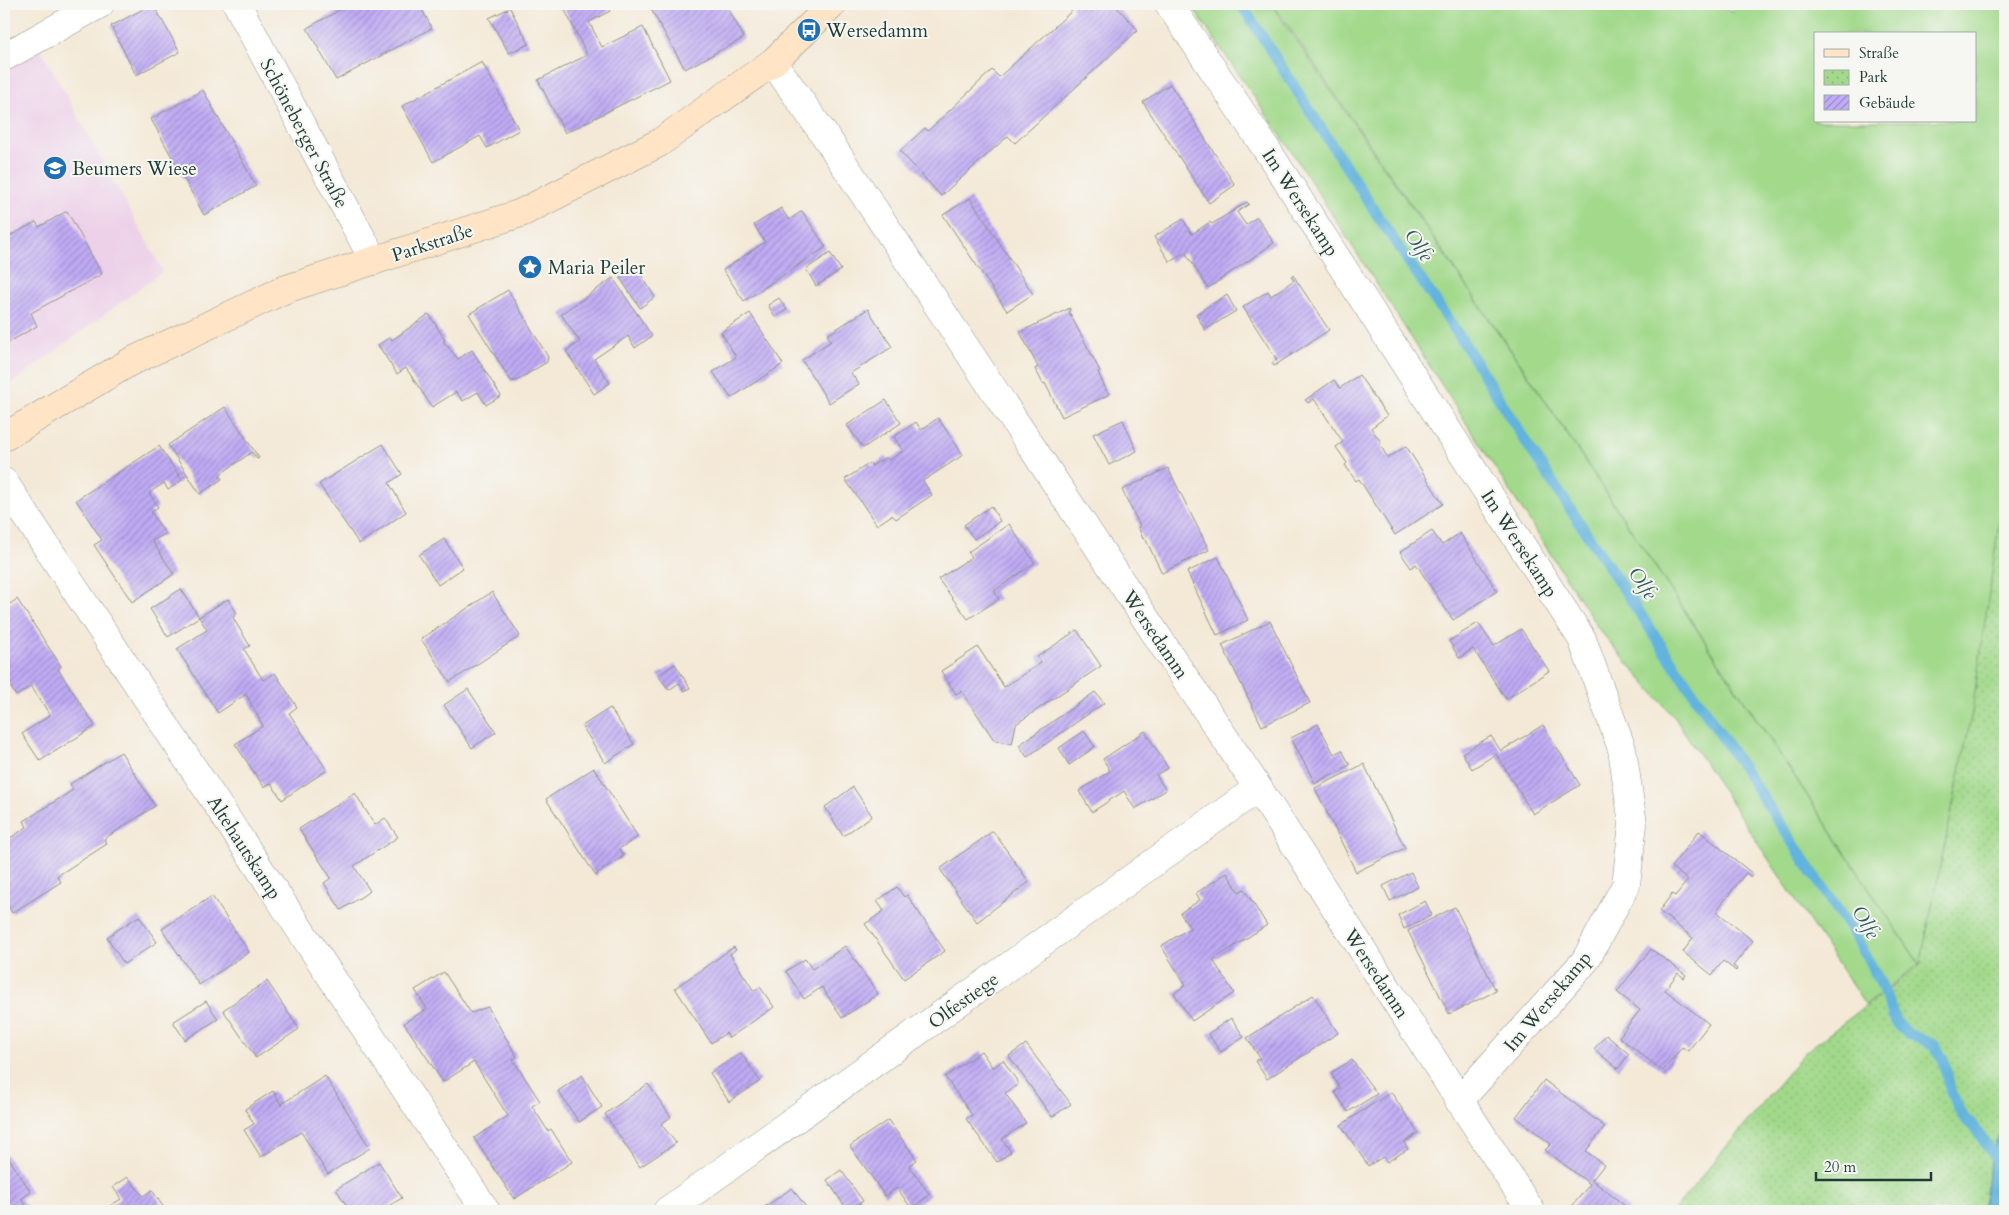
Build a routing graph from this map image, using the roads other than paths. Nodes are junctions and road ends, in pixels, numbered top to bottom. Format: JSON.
{"nodes":[{"id":1,"x":100,"y":4,"type":"edge"},
{"id":2,"x":237,"y":4,"type":"edge"},
{"id":3,"x":834,"y":4,"type":"edge"},
{"id":4,"x":1169,"y":4,"type":"edge"},
{"id":5,"x":4,"y":57,"type":"edge"},
{"id":6,"x":772,"y":62,"type":"junction"},
{"id":7,"x":374,"y":261,"type":"junction"},
{"id":8,"x":4,"y":437,"type":"edge"},
{"id":9,"x":4,"y":482,"type":"edge"},
{"id":10,"x":1258,"y":788,"type":"junction"},
{"id":11,"x":1459,"y":1101,"type":"junction"},
{"id":12,"x":486,"y":1211,"type":"edge"},
{"id":13,"x":667,"y":1211,"type":"edge"},
{"id":14,"x":1532,"y":1211,"type":"edge"}],
"edges":[{"from":1,"to":5,"type":"street"},
{"from":2,"to":7,"type":"street","name":"Schöneberger Straße"},
{"from":3,"to":6,"type":"street","name":"Parkstraße"},
{"from":4,"to":11,"type":"street","name":"Im Wersekamp"},
{"from":6,"to":7,"type":"street","name":"Parkstraße"},
{"from":6,"to":10,"type":"street","name":"Wersedamm"},
{"from":7,"to":8,"type":"street","name":"Parkstraße"},
{"from":9,"to":12,"type":"street","name":"Altehautskamp"},
{"from":10,"to":11,"type":"street","name":"Wersedamm"},
{"from":10,"to":13,"type":"street","name":"Olfestiege"},
{"from":11,"to":14,"type":"street","name":"Wersedamm"}]}
